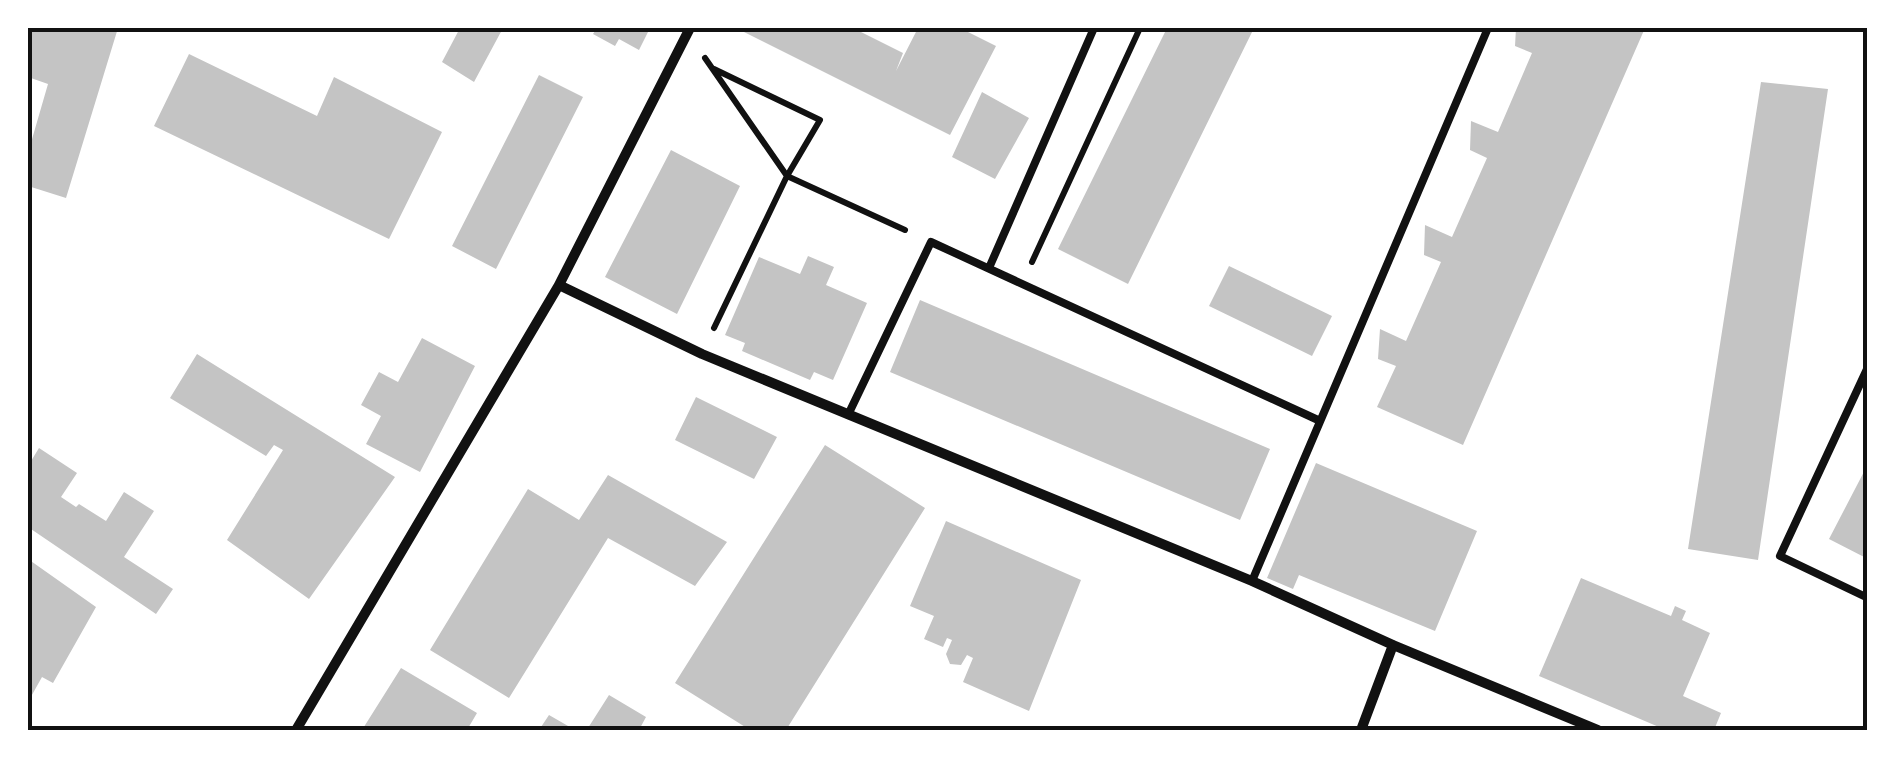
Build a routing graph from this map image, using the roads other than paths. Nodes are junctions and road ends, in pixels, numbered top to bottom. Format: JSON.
{"nodes":[{"id":1,"x":1094,"y":28,"type":"edge"},
{"id":2,"x":1488,"y":28,"type":"edge"},
{"id":3,"x":688,"y":30,"type":"edge"},
{"id":4,"x":989,"y":268,"type":"junction"},
{"id":5,"x":558,"y":285,"type":"junction"},
{"id":6,"x":1868,"y":366,"type":"edge"},
{"id":7,"x":848,"y":415,"type":"junction"},
{"id":8,"x":1318,"y":420,"type":"junction"},
{"id":9,"x":1252,"y":582,"type":"junction"},
{"id":10,"x":1868,"y":598,"type":"edge"},
{"id":11,"x":1393,"y":645,"type":"junction"},
{"id":12,"x":296,"y":730,"type":"edge"},
{"id":13,"x":1361,"y":730,"type":"edge"},
{"id":14,"x":1598,"y":730,"type":"edge"}],
"edges":[{"from":1,"to":4,"type":"lane"},
{"from":2,"to":8,"type":"lane"},
{"from":3,"to":5,"type":"street"},
{"from":4,"to":7,"type":"lane"},
{"from":4,"to":8,"type":"lane"},
{"from":5,"to":7,"type":"street"},
{"from":5,"to":12,"type":"street"},
{"from":6,"to":10,"type":"lane"},
{"from":7,"to":9,"type":"street"},
{"from":8,"to":9,"type":"lane"},
{"from":9,"to":11,"type":"street"},
{"from":11,"to":13,"type":"street"},
{"from":11,"to":14,"type":"street"}]}
